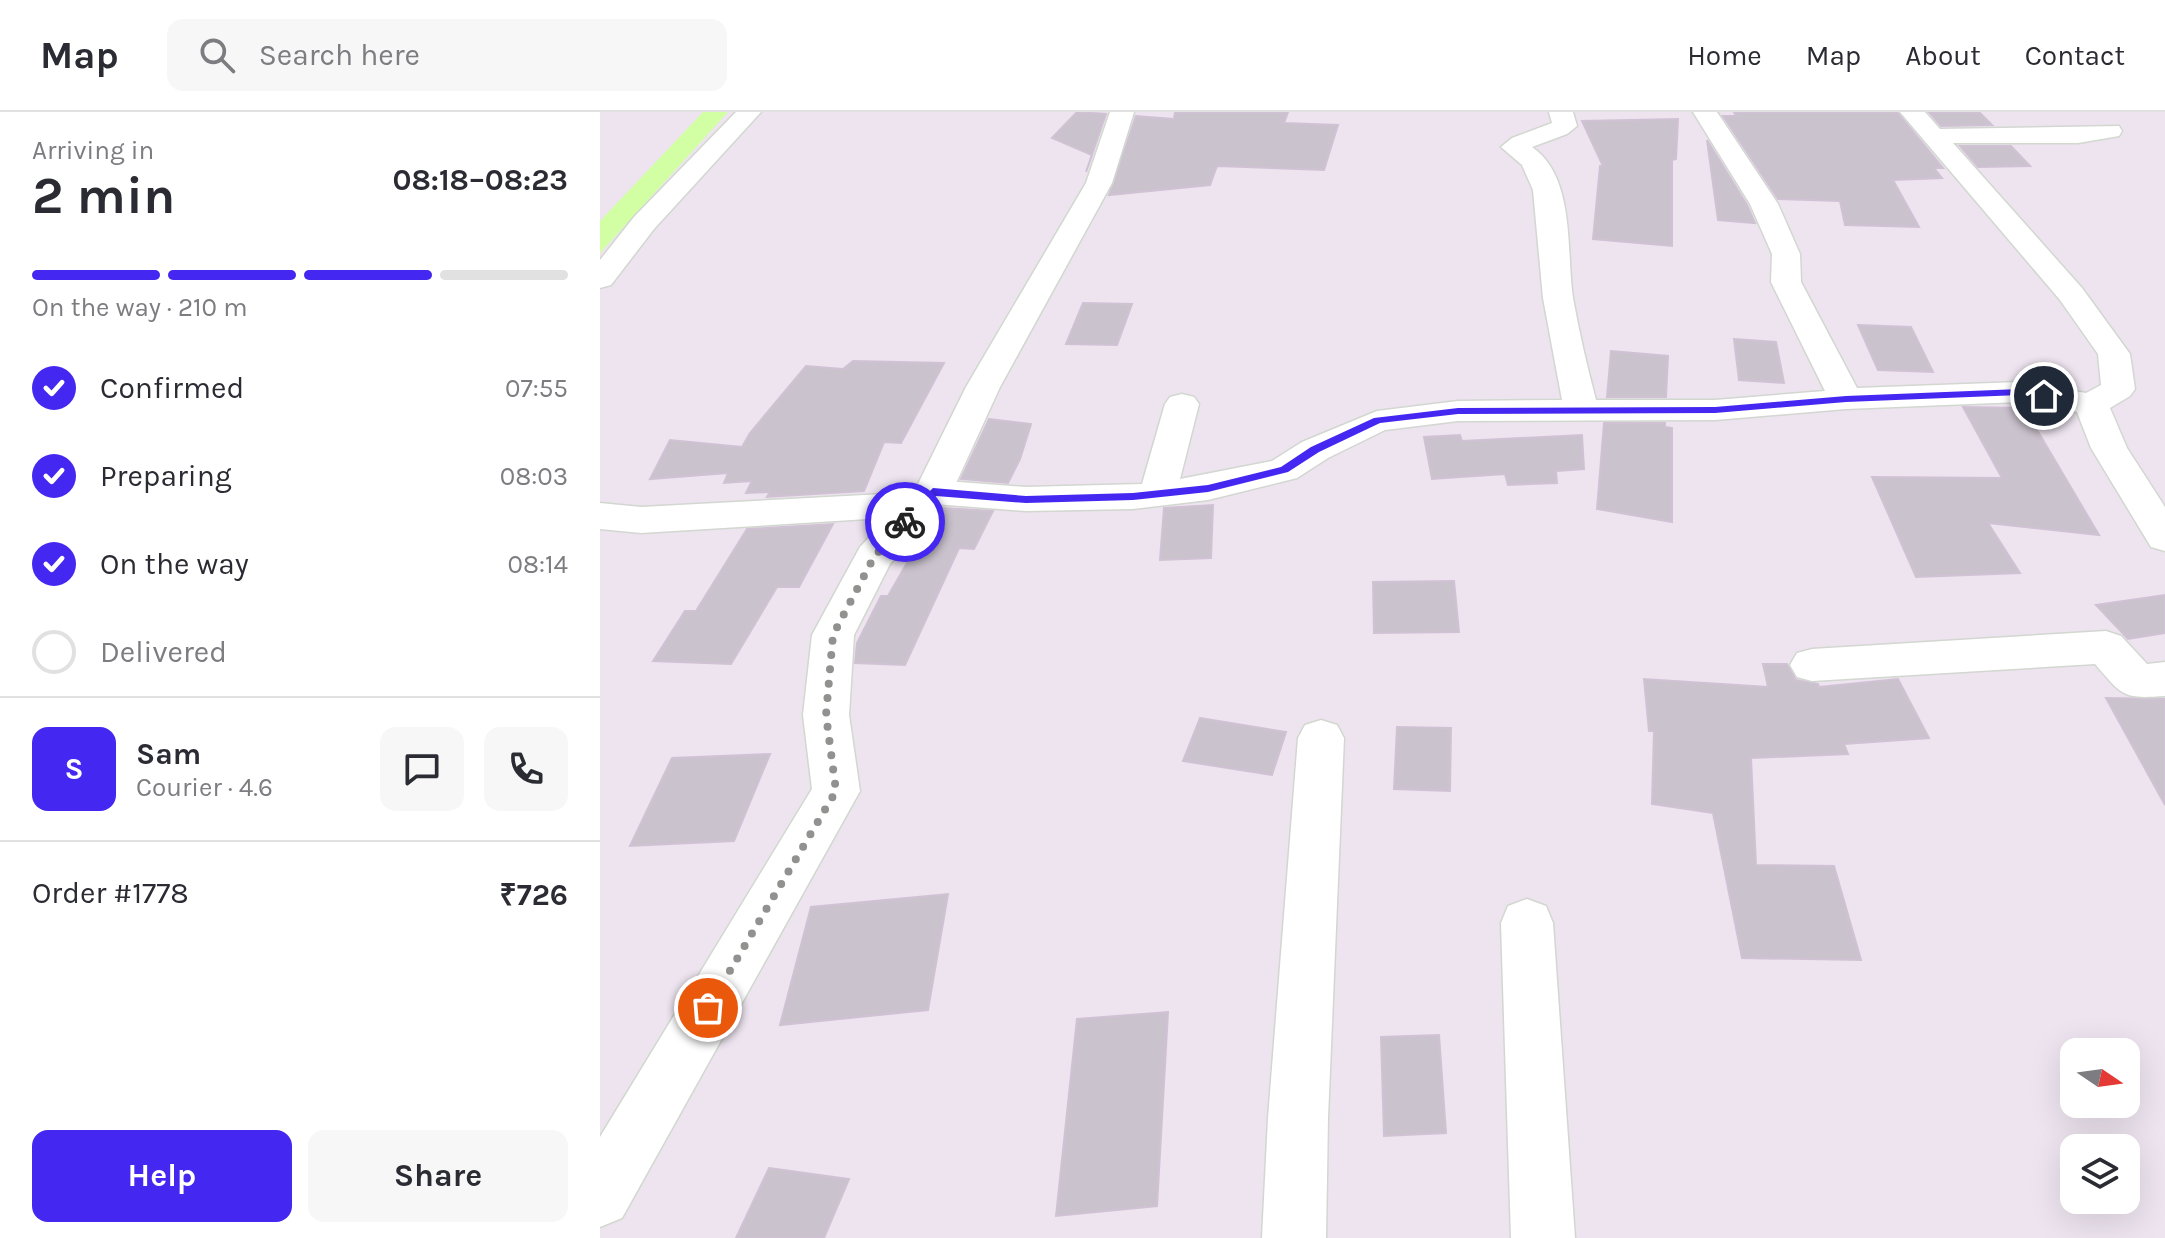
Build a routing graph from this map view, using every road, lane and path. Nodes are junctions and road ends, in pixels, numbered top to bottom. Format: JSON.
{"nodes":[{"id":1,"x":749,"y":112,"type":"edge"},
{"id":2,"x":1122,"y":112,"type":"edge"},
{"id":3,"x":1561,"y":112,"type":"edge"},
{"id":4,"x":1705,"y":112,"type":"edge"},
{"id":5,"x":1912,"y":112,"type":"edge"},
{"id":6,"x":2110,"y":131,"type":"dead end"},
{"id":7,"x":1934,"y":136,"type":"junction"},
{"id":8,"x":600,"y":279,"type":"edge"},
{"id":9,"x":1846,"y":399,"type":"junction"},
{"id":10,"x":1182,"y":404,"type":"dead end"},
{"id":11,"x":2091,"y":404,"type":"junction"},
{"id":12,"x":1582,"y":410,"type":"junction"},
{"id":13,"x":933,"y":492,"type":"junction"},
{"id":14,"x":1158,"y":494,"type":"junction"},
{"id":15,"x":600,"y":516,"type":"edge"},
{"id":16,"x":2165,"y":538,"type":"edge"},
{"id":17,"x":1812,"y":665,"type":"dead end"},
{"id":18,"x":2165,"y":679,"type":"edge"},
{"id":19,"x":1321,"y":738,"type":"dead end"},
{"id":20,"x":1527,"y":923,"type":"dead end"},
{"id":21,"x":600,"y":1196,"type":"edge"},
{"id":22,"x":1294,"y":1238,"type":"edge"},
{"id":23,"x":1543,"y":1238,"type":"edge"}],
"edges":[{"from":1,"to":8,"type":"street"},
{"from":2,"to":13,"type":"street"},
{"from":3,"to":12,"type":"street"},
{"from":4,"to":9,"type":"street"},
{"from":5,"to":7,"type":"street"},
{"from":6,"to":7,"type":"street"},
{"from":7,"to":11,"type":"street"},
{"from":9,"to":11,"type":"street"},
{"from":9,"to":12,"type":"street"},
{"from":10,"to":14,"type":"street"},
{"from":11,"to":16,"type":"street"},
{"from":12,"to":14,"type":"street"},
{"from":13,"to":14,"type":"street"},
{"from":13,"to":15,"type":"street"},
{"from":13,"to":21,"type":"street"},
{"from":17,"to":18,"type":"street"},
{"from":19,"to":22,"type":"street"},
{"from":20,"to":23,"type":"street"}]}
